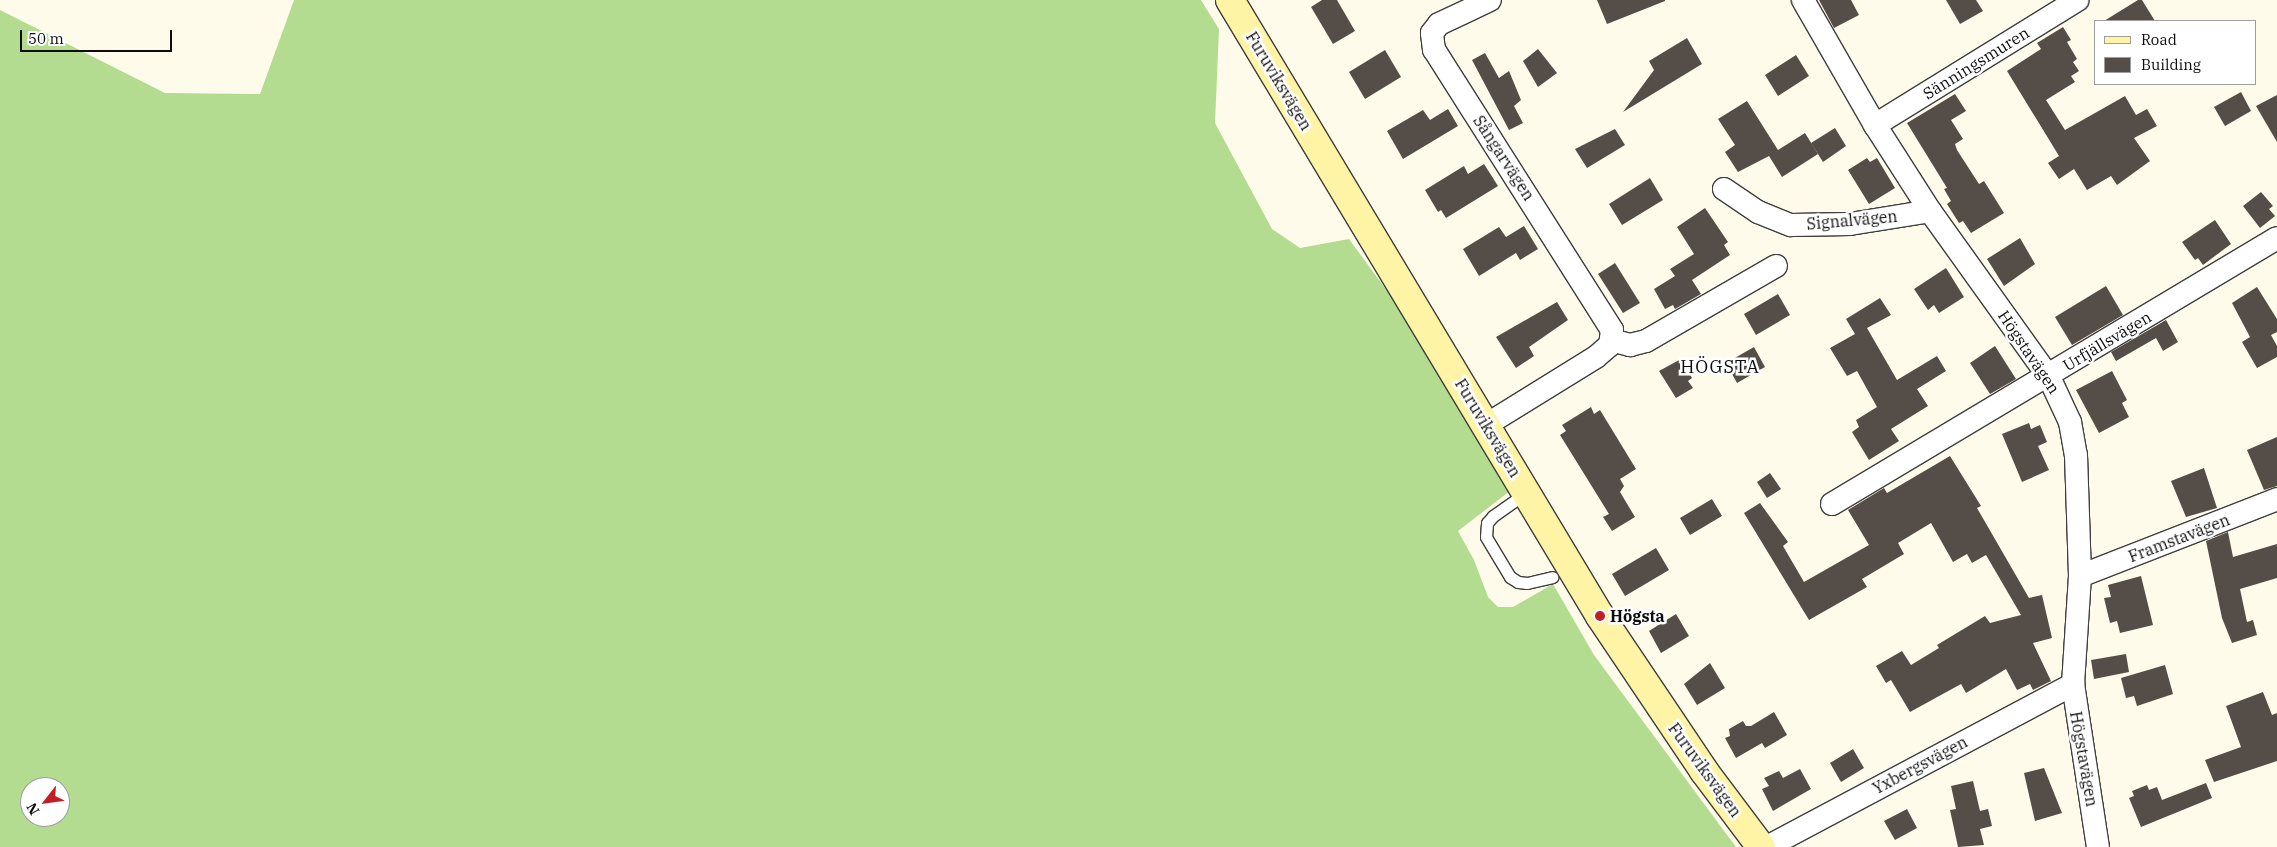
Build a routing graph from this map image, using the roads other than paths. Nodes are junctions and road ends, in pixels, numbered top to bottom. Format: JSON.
{"nodes":[{"id":1,"x":1230,"y":0,"type":"edge"},
{"id":2,"x":1490,"y":0,"type":"edge"},
{"id":3,"x":1803,"y":0,"type":"edge"},
{"id":4,"x":2077,"y":0,"type":"edge"},
{"id":5,"x":1875,"y":125,"type":"junction"},
{"id":6,"x":1724,"y":189,"type":"dead end"},
{"id":7,"x":1930,"y":211,"type":"junction"},
{"id":8,"x":2277,"y":238,"type":"edge"},
{"id":9,"x":1776,"y":266,"type":"dead end"},
{"id":10,"x":1612,"y":340,"type":"junction"},
{"id":11,"x":2048,"y":377,"type":"junction"},
{"id":12,"x":1486,"y":425,"type":"junction"},
{"id":13,"x":1527,"y":492,"type":"junction"},
{"id":14,"x":2277,"y":499,"type":"edge"},
{"id":15,"x":1832,"y":504,"type":"dead end"},
{"id":16,"x":2080,"y":576,"type":"junction"},
{"id":17,"x":1552,"y":577,"type":"dead end"},
{"id":18,"x":2073,"y":684,"type":"junction"},
{"id":19,"x":1761,"y":847,"type":"edge"},
{"id":20,"x":1767,"y":847,"type":"edge"},
{"id":21,"x":2098,"y":847,"type":"edge"}],
"edges":[{"from":1,"to":12,"type":"main road","name":"Furuviksvägen"},
{"from":2,"to":10,"type":"street","name":"Sångarvägen"},
{"from":3,"to":5,"type":"street","name":"Högstavägen"},
{"from":4,"to":5,"type":"street","name":"Sänningsmuren"},
{"from":5,"to":7,"type":"street","name":"Högstavägen"},
{"from":6,"to":7,"type":"street","name":"Signalvägen"},
{"from":7,"to":11,"type":"street","name":"Högstavägen"},
{"from":8,"to":11,"type":"street","name":"Urfjällsvägen"},
{"from":9,"to":10,"type":"street"},
{"from":10,"to":12,"type":"street"},
{"from":11,"to":15,"type":"street","name":"Urfjällsvägen"},
{"from":11,"to":16,"type":"street","name":"Högstavägen"},
{"from":12,"to":13,"type":"main road","name":"Furuviksvägen"},
{"from":13,"to":17,"type":"lane"},
{"from":13,"to":19,"type":"main road","name":"Furuviksvägen"},
{"from":14,"to":16,"type":"street","name":"Framstavägen"},
{"from":16,"to":18,"type":"street","name":"Högstavägen"},
{"from":18,"to":20,"type":"street","name":"Yxbergsvägen"},
{"from":18,"to":21,"type":"street","name":"Högstavägen"}]}
